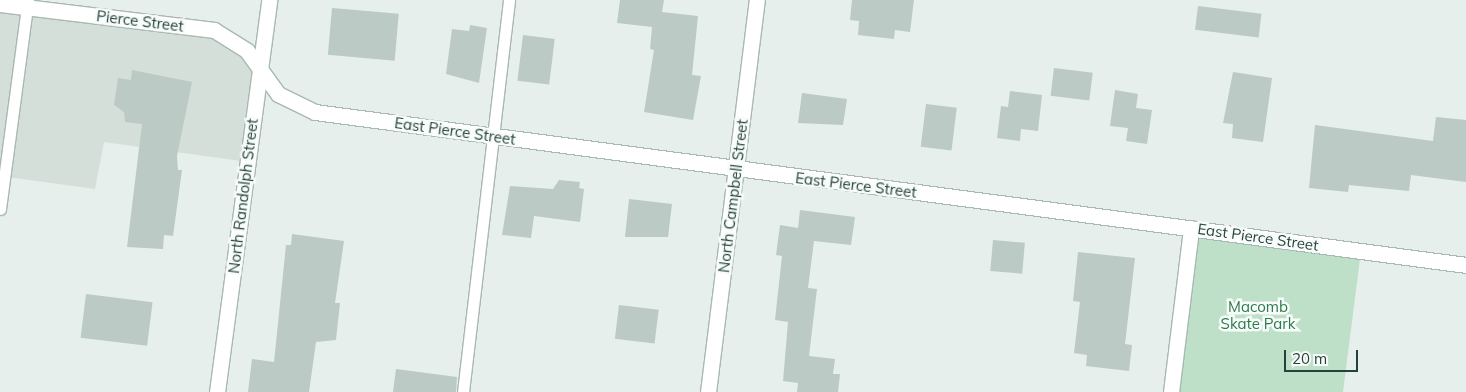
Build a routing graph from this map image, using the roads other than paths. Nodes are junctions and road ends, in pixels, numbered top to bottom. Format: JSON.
{"nodes":[{"id":1,"x":269,"y":0,"type":"edge"},
{"id":2,"x":509,"y":0,"type":"edge"},
{"id":3,"x":757,"y":0,"type":"edge"},
{"id":4,"x":0,"y":4,"type":"edge"},
{"id":5,"x":27,"y":4,"type":"edge"},
{"id":6,"x":259,"y":74,"type":"junction"},
{"id":7,"x":493,"y":136,"type":"junction"},
{"id":8,"x":736,"y":169,"type":"junction"},
{"id":9,"x":0,"y":209,"type":"edge"},
{"id":10,"x":1191,"y":228,"type":"junction"},
{"id":11,"x":1466,"y":265,"type":"edge"},
{"id":12,"x":218,"y":392,"type":"edge"},
{"id":13,"x":463,"y":392,"type":"edge"},
{"id":14,"x":708,"y":392,"type":"edge"},
{"id":15,"x":1171,"y":392,"type":"edge"}],
"edges":[{"from":1,"to":6,"type":"street","name":"North Randolph Street"},
{"from":2,"to":7,"type":"lane"},
{"from":3,"to":8,"type":"street","name":"North Campbell Street"},
{"from":4,"to":5,"type":"street","name":"Pierce Street"},
{"from":5,"to":6,"type":"street","name":"Pierce Street"},
{"from":5,"to":9,"type":"lane"},
{"from":6,"to":7,"type":"street","name":"East Pierce Street"},
{"from":6,"to":12,"type":"street","name":"North Randolph Street"},
{"from":7,"to":8,"type":"street","name":"East Pierce Street"},
{"from":7,"to":13,"type":"lane"},
{"from":8,"to":10,"type":"street","name":"East Pierce Street"},
{"from":8,"to":14,"type":"street","name":"North Campbell Street"},
{"from":10,"to":11,"type":"street","name":"East Pierce Street"},
{"from":10,"to":15,"type":"street"}]}
